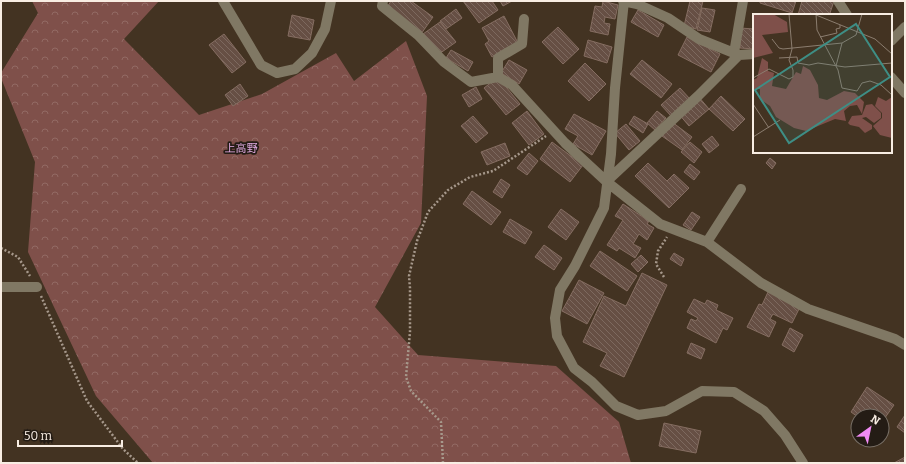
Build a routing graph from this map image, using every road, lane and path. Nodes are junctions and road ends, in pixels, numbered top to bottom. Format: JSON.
{"nodes":[{"id":1,"x":223,"y":1,"type":"edge"},
{"id":2,"x":331,"y":1,"type":"edge"},
{"id":3,"x":383,"y":1,"type":"edge"},
{"id":4,"x":623,"y":1,"type":"edge"},
{"id":5,"x":743,"y":1,"type":"edge"},
{"id":6,"x":838,"y":1,"type":"edge"},
{"id":7,"x":846,"y":14,"type":"edge"},
{"id":8,"x":524,"y":19,"type":"dead end"},
{"id":9,"x":905,"y":27,"type":"edge"},
{"id":10,"x":892,"y":40,"type":"edge"},
{"id":11,"x":736,"y":54,"type":"junction"},
{"id":12,"x":753,"y":54,"type":"edge"},
{"id":13,"x":498,"y":76,"type":"junction"},
{"id":14,"x":892,"y":78,"type":"edge"},
{"id":15,"x":905,"y":93,"type":"edge"},
{"id":16,"x":554,"y":131,"type":"junction"},
{"id":17,"x":608,"y":181,"type":"junction"},
{"id":18,"x":741,"y":189,"type":"dead end"},
{"id":19,"x":669,"y":227,"type":"junction"},
{"id":20,"x":707,"y":242,"type":"junction"},
{"id":21,"x":1,"y":248,"type":"edge"},
{"id":22,"x":664,"y":278,"type":"dead end"},
{"id":23,"x":37,"y":287,"type":"junction"},
{"id":24,"x":1,"y":288,"type":"edge"},
{"id":25,"x":905,"y":345,"type":"edge"},
{"id":26,"x":138,"y":463,"type":"edge"},
{"id":27,"x":443,"y":463,"type":"edge"},
{"id":28,"x":802,"y":463,"type":"edge"}],
"edges":[{"from":1,"to":2,"type":"street"},
{"from":3,"to":13,"type":"street"},
{"from":4,"to":11,"type":"street"},
{"from":4,"to":17,"type":"street"},
{"from":5,"to":11,"type":"street"},
{"from":6,"to":7,"type":"street"},
{"from":8,"to":13,"type":"street"},
{"from":9,"to":10,"type":"street"},
{"from":11,"to":12,"type":"street"},
{"from":11,"to":17,"type":"street"},
{"from":13,"to":16,"type":"street"},
{"from":14,"to":15,"type":"street"},
{"from":16,"to":17,"type":"street"},
{"from":16,"to":27,"type":"path"},
{"from":17,"to":19,"type":"street"},
{"from":17,"to":28,"type":"street"},
{"from":18,"to":20,"type":"street"},
{"from":19,"to":20,"type":"street"},
{"from":19,"to":22,"type":"path"},
{"from":20,"to":25,"type":"street"},
{"from":21,"to":23,"type":"path"},
{"from":23,"to":24,"type":"street"},
{"from":23,"to":26,"type":"path"}]}
